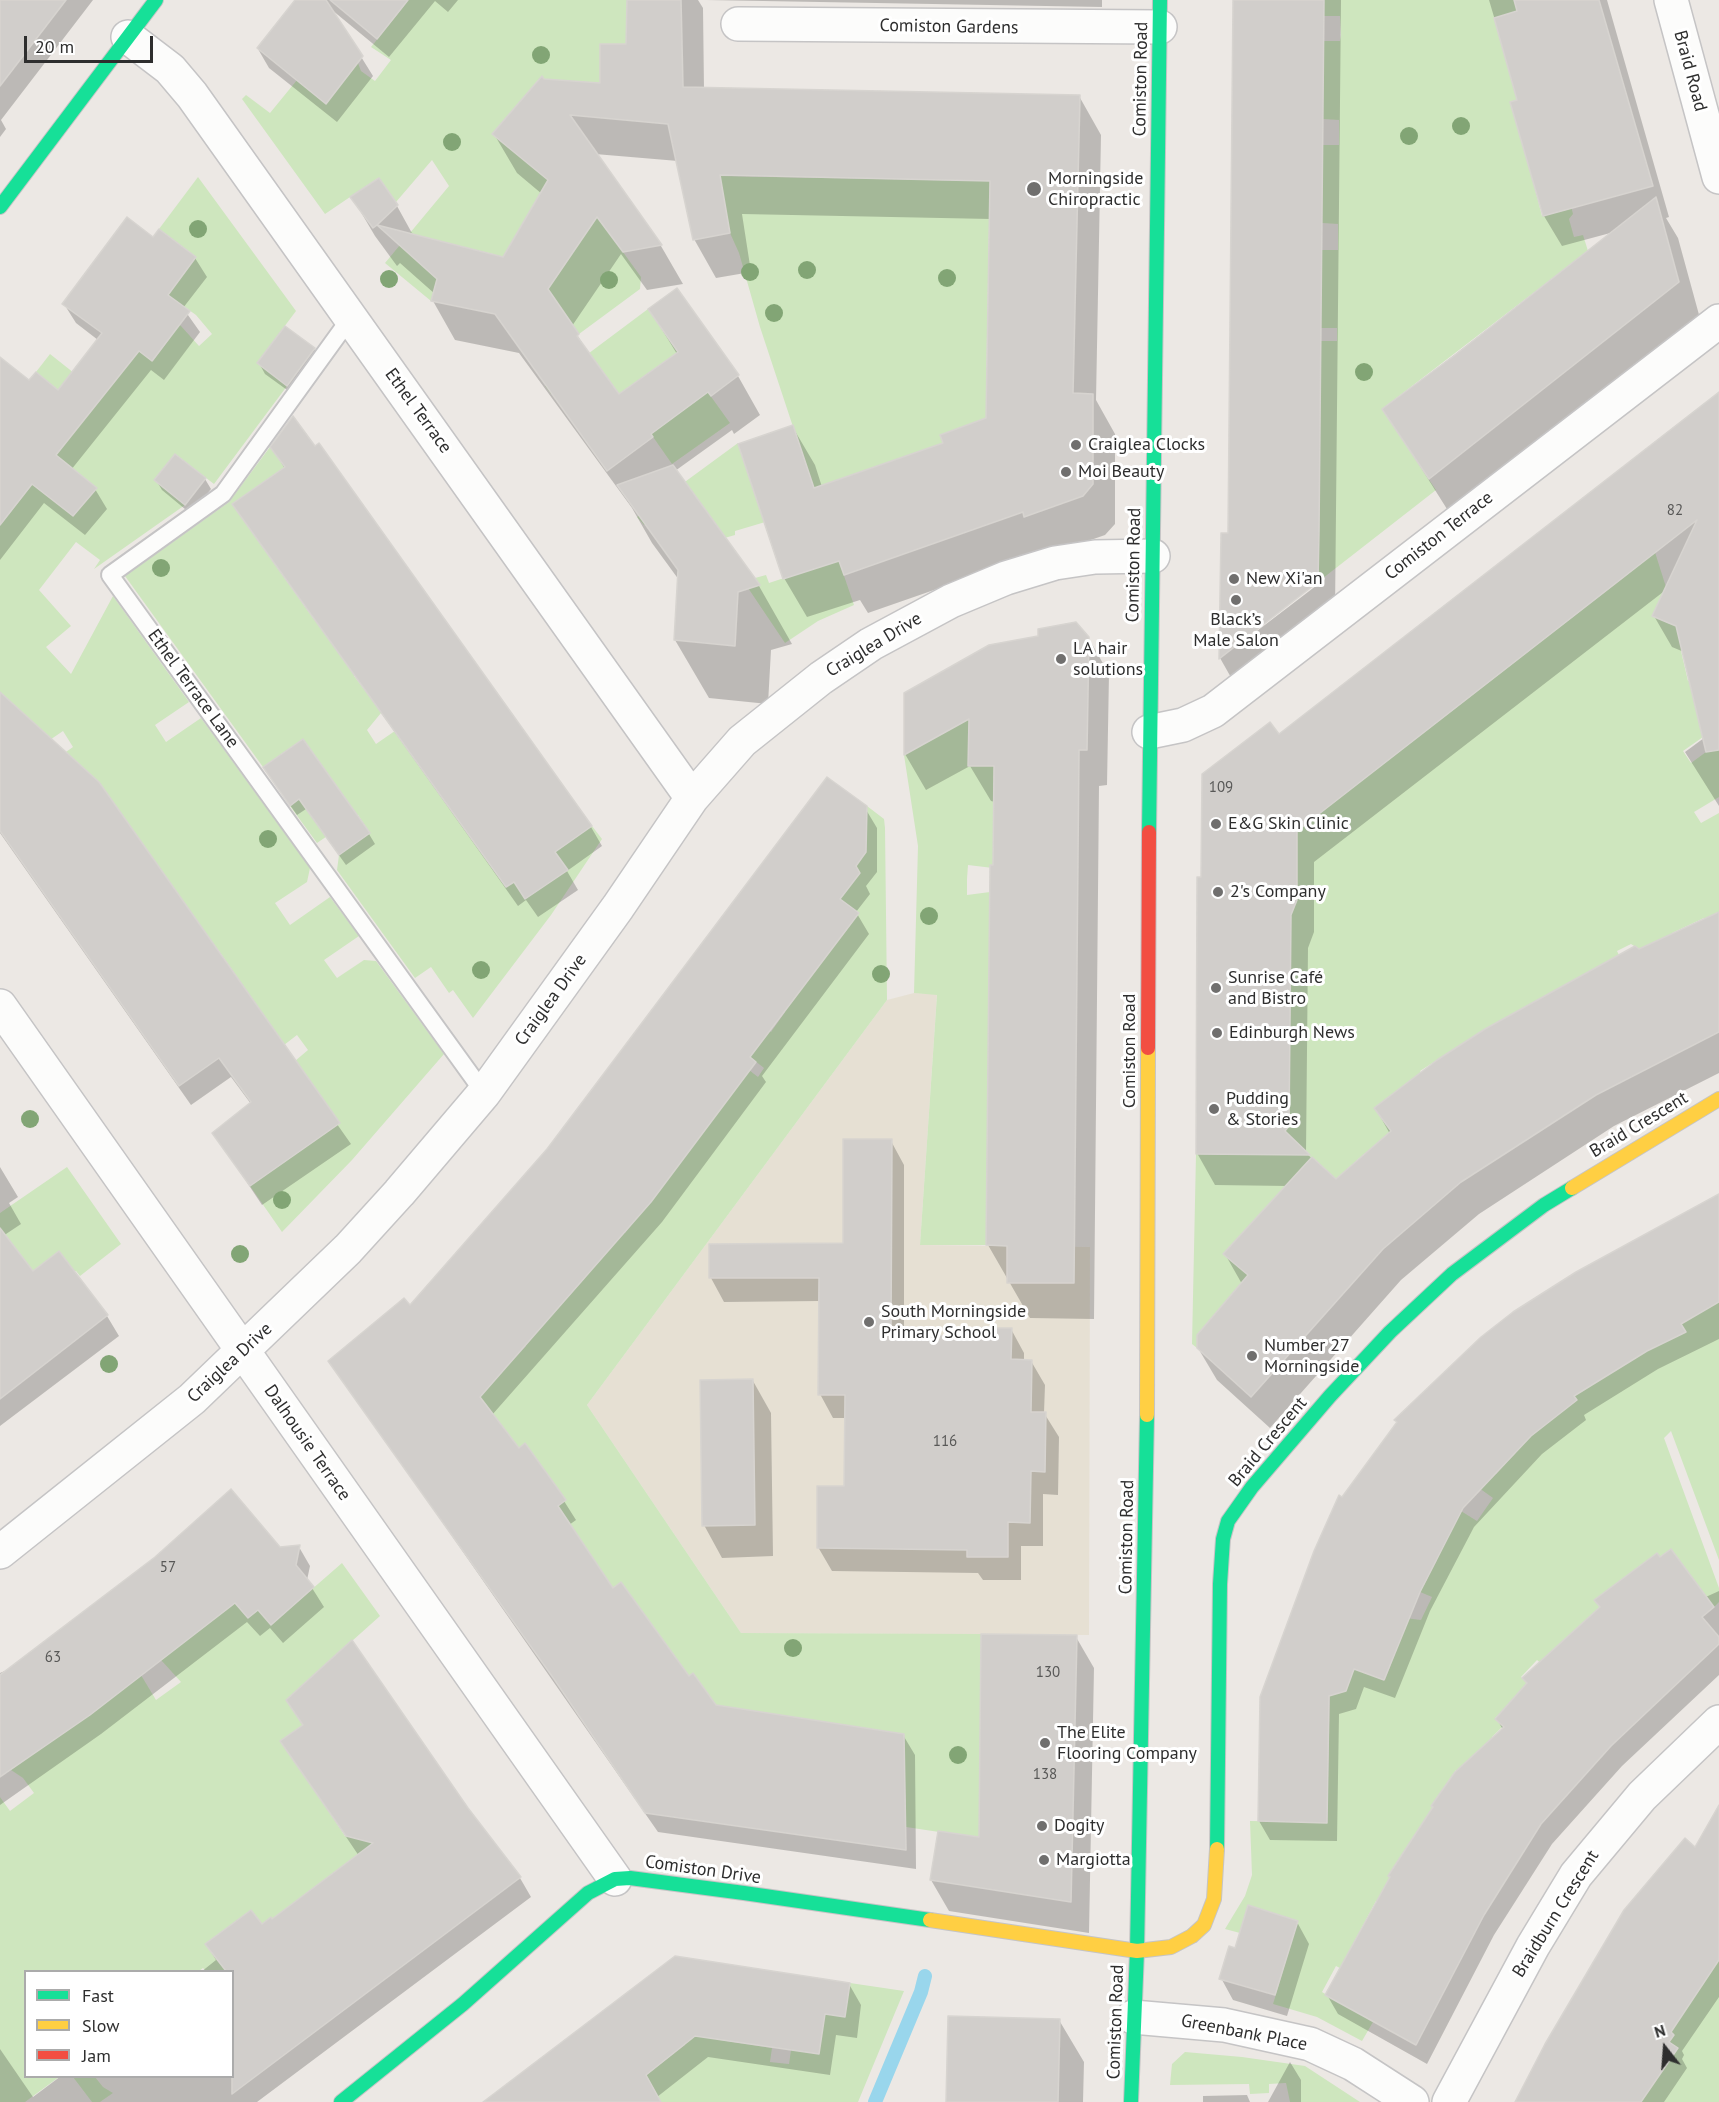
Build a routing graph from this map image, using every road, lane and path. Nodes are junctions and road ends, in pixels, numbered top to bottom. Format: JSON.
{"nodes":[{"id":1,"x":156,"y":0,"type":"edge"},
{"id":2,"x":1671,"y":0,"type":"edge"},
{"id":3,"x":1160,"y":14,"type":"edge"},
{"id":4,"x":738,"y":24,"type":"dead end"},
{"id":5,"x":128,"y":38,"type":"junction"},
{"id":6,"x":1719,"y":177,"type":"edge"},
{"id":7,"x":0,"y":207,"type":"edge"},
{"id":8,"x":351,"y":317,"type":"junction"},
{"id":9,"x":1719,"y":321,"type":"edge"},
{"id":10,"x":1153,"y":555,"type":"junction"},
{"id":11,"x":1149,"y":732,"type":"junction"},
{"id":12,"x":692,"y":798,"type":"junction"},
{"id":13,"x":0,"y":1006,"type":"edge"},
{"id":14,"x":484,"y":1093,"type":"junction"},
{"id":15,"x":1719,"y":1099,"type":"edge"},
{"id":16,"x":243,"y":1351,"type":"junction"},
{"id":17,"x":0,"y":1552,"type":"edge"},
{"id":18,"x":1719,"y":1722,"type":"edge"},
{"id":19,"x":615,"y":1879,"type":"junction"},
{"id":20,"x":1137,"y":1950,"type":"junction"},
{"id":21,"x":1133,"y":2017,"type":"junction"},
{"id":22,"x":341,"y":2102,"type":"edge"},
{"id":23,"x":1131,"y":2102,"type":"edge"},
{"id":24,"x":1412,"y":2102,"type":"edge"},
{"id":25,"x":1449,"y":2102,"type":"edge"}],
"edges":[{"from":1,"to":5,"type":"street"},
{"from":2,"to":6,"type":"street","name":"Braid Road"},
{"from":3,"to":4,"type":"street","name":"Comiston Gardens"},
{"from":3,"to":10,"type":"street","name":"Comiston Road"},
{"from":5,"to":7,"type":"street"},
{"from":5,"to":8,"type":"street","name":"Ethel Terrace"},
{"from":8,"to":12,"type":"street","name":"Ethel Terrace"},
{"from":8,"to":14,"type":"lane","name":"Ethel Terrace Lane"},
{"from":9,"to":11,"type":"street","name":"Comiston Terrace"},
{"from":10,"to":11,"type":"street","name":"Comiston Road"},
{"from":10,"to":12,"type":"street","name":"Craiglea Drive"},
{"from":11,"to":20,"type":"street","name":"Comiston Road"},
{"from":12,"to":14,"type":"street","name":"Craiglea Drive"},
{"from":13,"to":16,"type":"street","name":"Dalhousie Terrace"},
{"from":14,"to":16,"type":"street","name":"Craiglea Drive"},
{"from":15,"to":20,"type":"street","name":"Braid Crescent"},
{"from":16,"to":17,"type":"street","name":"Craiglea Drive"},
{"from":16,"to":19,"type":"street","name":"Dalhousie Terrace"},
{"from":18,"to":25,"type":"street","name":"Braidburn Crescent"},
{"from":19,"to":20,"type":"street","name":"Comiston Drive"},
{"from":19,"to":22,"type":"street","name":"Comiston Drive"},
{"from":20,"to":21,"type":"street","name":"Comiston Road"},
{"from":21,"to":23,"type":"street","name":"Comiston Road"},
{"from":21,"to":24,"type":"street","name":"Greenbank Place"}]}
